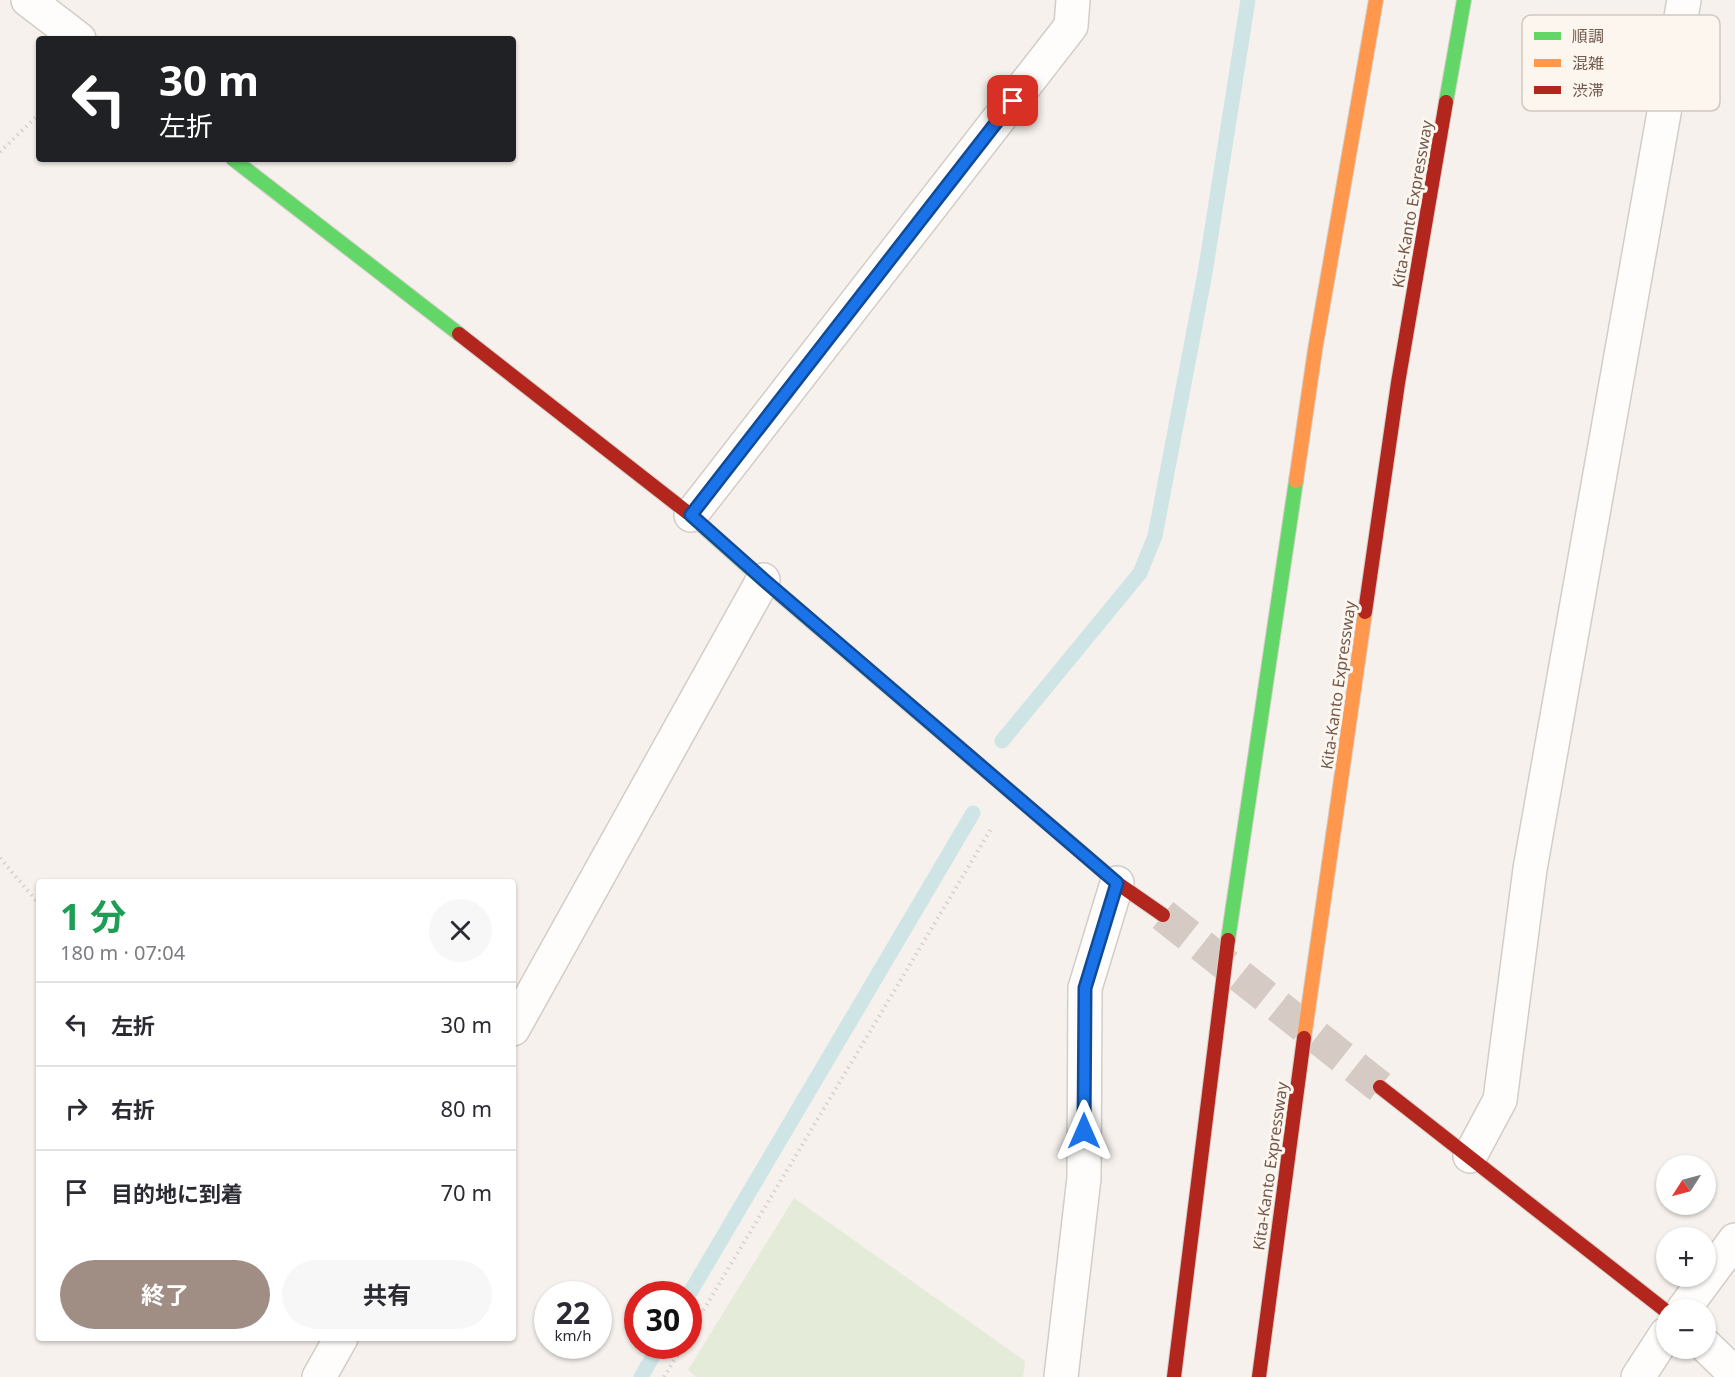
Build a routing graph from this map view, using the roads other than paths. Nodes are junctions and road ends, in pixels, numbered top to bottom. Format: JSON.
{"nodes":[{"id":1,"x":28,"y":0,"type":"edge"},
{"id":2,"x":1072,"y":0,"type":"edge"},
{"id":3,"x":1376,"y":0,"type":"edge"},
{"id":4,"x":1464,"y":0,"type":"edge"},
{"id":5,"x":1684,"y":0,"type":"edge"},
{"id":6,"x":1681,"y":15,"type":"edge"},
{"id":7,"x":75,"y":36,"type":"edge"},
{"id":8,"x":1664,"y":111,"type":"edge"},
{"id":9,"x":237,"y":162,"type":"edge"},
{"id":10,"x":691,"y":515,"type":"junction"},
{"id":11,"x":764,"y":580,"type":"junction"},
{"id":12,"x":1117,"y":883,"type":"junction"},
{"id":13,"x":1163,"y":915,"type":"tunnel mouth"},
{"id":14,"x":516,"y":1024,"type":"edge"},
{"id":15,"x":1380,"y":1087,"type":"tunnel mouth"},
{"id":16,"x":1470,"y":1156,"type":"junction"},
{"id":17,"x":1735,"y":1240,"type":"edge"},
{"id":18,"x":1691,"y":1299,"type":"edge"},
{"id":19,"x":1656,"y":1303,"type":"edge"},
{"id":20,"x":339,"y":1341,"type":"edge"},
{"id":21,"x":1656,"y":1349,"type":"edge"},
{"id":22,"x":1716,"y":1356,"type":"edge"},
{"id":23,"x":1735,"y":1374,"type":"edge"},
{"id":24,"x":319,"y":1377,"type":"edge"},
{"id":25,"x":1061,"y":1377,"type":"edge"},
{"id":26,"x":1174,"y":1377,"type":"edge"},
{"id":27,"x":1259,"y":1377,"type":"edge"},
{"id":28,"x":1638,"y":1377,"type":"edge"}],
"edges":[{"from":1,"to":7,"type":"street"},
{"from":2,"to":10,"type":"street"},
{"from":3,"to":26,"type":"main road"},
{"from":4,"to":27,"type":"main road","name":"Kita-Kanto Expressway"},
{"from":5,"to":6,"type":"street"},
{"from":8,"to":16,"type":"street"},
{"from":9,"to":10,"type":"main road"},
{"from":10,"to":11,"type":"main road"},
{"from":11,"to":12,"type":"main road"},
{"from":11,"to":14,"type":"street"},
{"from":12,"to":13,"type":"main road"},
{"from":12,"to":25,"type":"street"},
{"from":15,"to":16,"type":"main road"},
{"from":16,"to":19,"type":"main road"},
{"from":17,"to":18,"type":"street"},
{"from":20,"to":24,"type":"street"},
{"from":21,"to":28,"type":"street"},
{"from":22,"to":23,"type":"street"}]}
